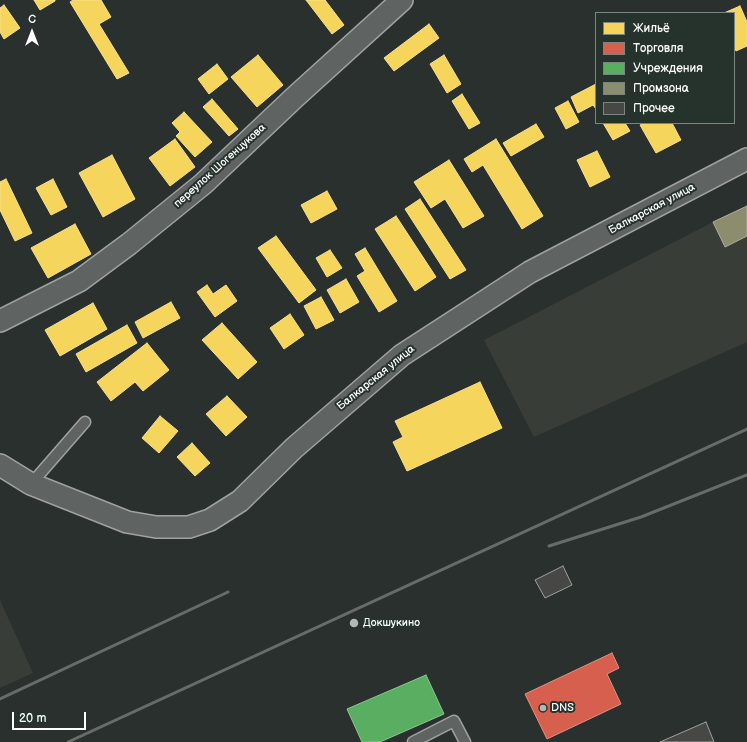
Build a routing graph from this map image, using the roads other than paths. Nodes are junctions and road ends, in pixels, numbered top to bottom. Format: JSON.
{"nodes":[{"id":1,"x":402,"y":0,"type":"edge"},
{"id":2,"x":747,"y":159,"type":"edge"},
{"id":3,"x":0,"y":321,"type":"edge"},
{"id":4,"x":86,"y":422,"type":"dead end"},
{"id":5,"x":0,"y":465,"type":"edge"},
{"id":6,"x":31,"y":484,"type":"junction"},
{"id":7,"x":413,"y":742,"type":"edge"},
{"id":8,"x":465,"y":742,"type":"edge"}],
"edges":[{"from":1,"to":3,"type":"street","name":"переулок Шогенцукова"},
{"from":2,"to":6,"type":"street","name":"Балкарская улица"},
{"from":4,"to":6,"type":"lane"},
{"from":5,"to":6,"type":"street","name":"Балкарская улица"},
{"from":7,"to":8,"type":"lane"}]}
